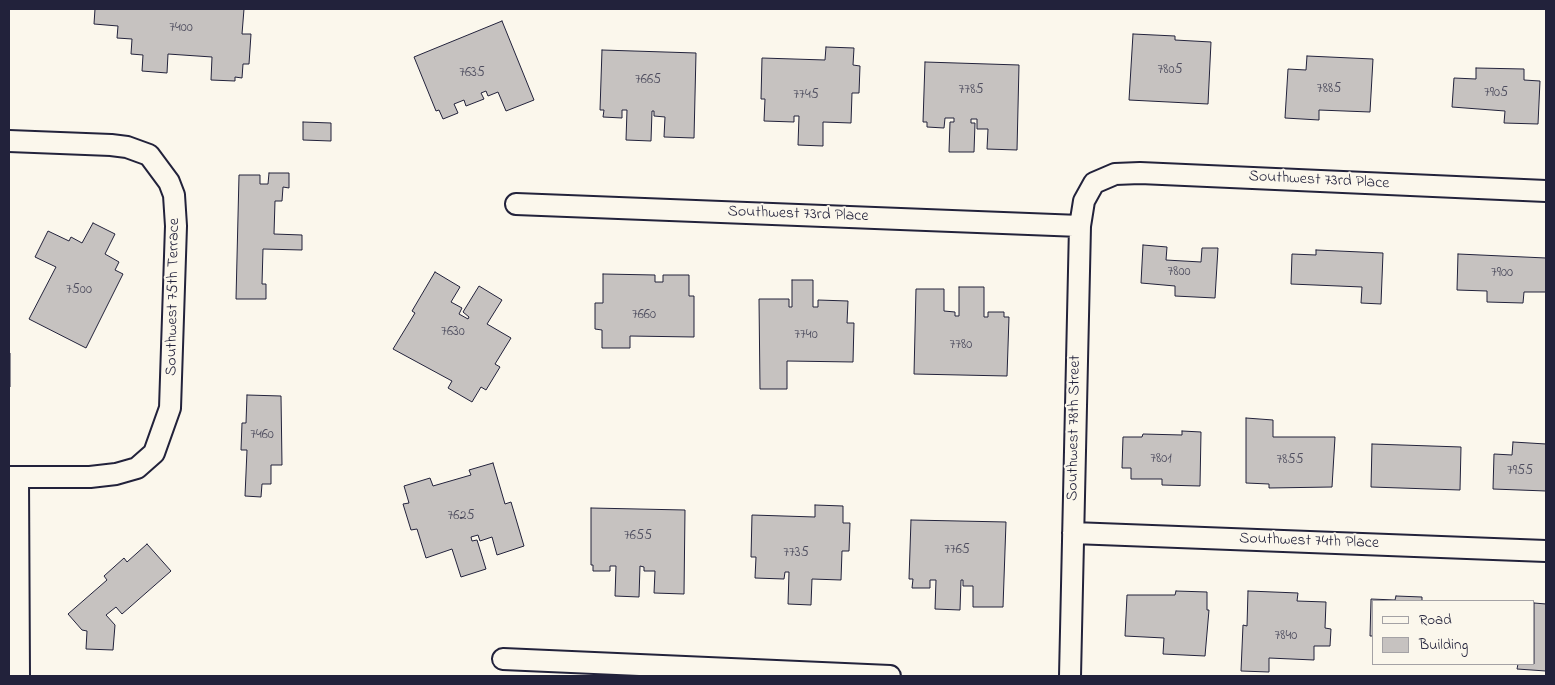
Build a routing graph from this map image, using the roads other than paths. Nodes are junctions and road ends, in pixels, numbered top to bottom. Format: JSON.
{"nodes":[{"id":1,"x":9,"y":141,"type":"edge"},
{"id":2,"x":1094,"y":183,"type":"joint"},
{"id":3,"x":1546,"y":191,"type":"edge"},
{"id":4,"x":516,"y":204,"type":"dead end"},
{"id":5,"x":1080,"y":226,"type":"junction"},
{"id":6,"x":14,"y":477,"type":"edge"},
{"id":7,"x":1073,"y":533,"type":"junction"},
{"id":8,"x":1546,"y":551,"type":"edge"},
{"id":9,"x":504,"y":659,"type":"dead end"},
{"id":10,"x":19,"y":676,"type":"edge"},
{"id":11,"x":890,"y":676,"type":"edge"},
{"id":12,"x":1070,"y":676,"type":"edge"}],
"edges":[{"from":1,"to":6,"type":"street","name":"Southwest 75th Terrace"},
{"from":2,"to":3,"type":"street","name":"Southwest 73rd Place"},
{"from":2,"to":5,"type":"street","name":"Southwest 78th Street"},
{"from":4,"to":5,"type":"street","name":"Southwest 73rd Place"},
{"from":5,"to":7,"type":"street","name":"Southwest 78th Street"},
{"from":6,"to":10,"type":"street"},
{"from":7,"to":8,"type":"street","name":"Southwest 74th Place"},
{"from":7,"to":12,"type":"street","name":"Southwest 78th Street"},
{"from":9,"to":11,"type":"street"}]}
